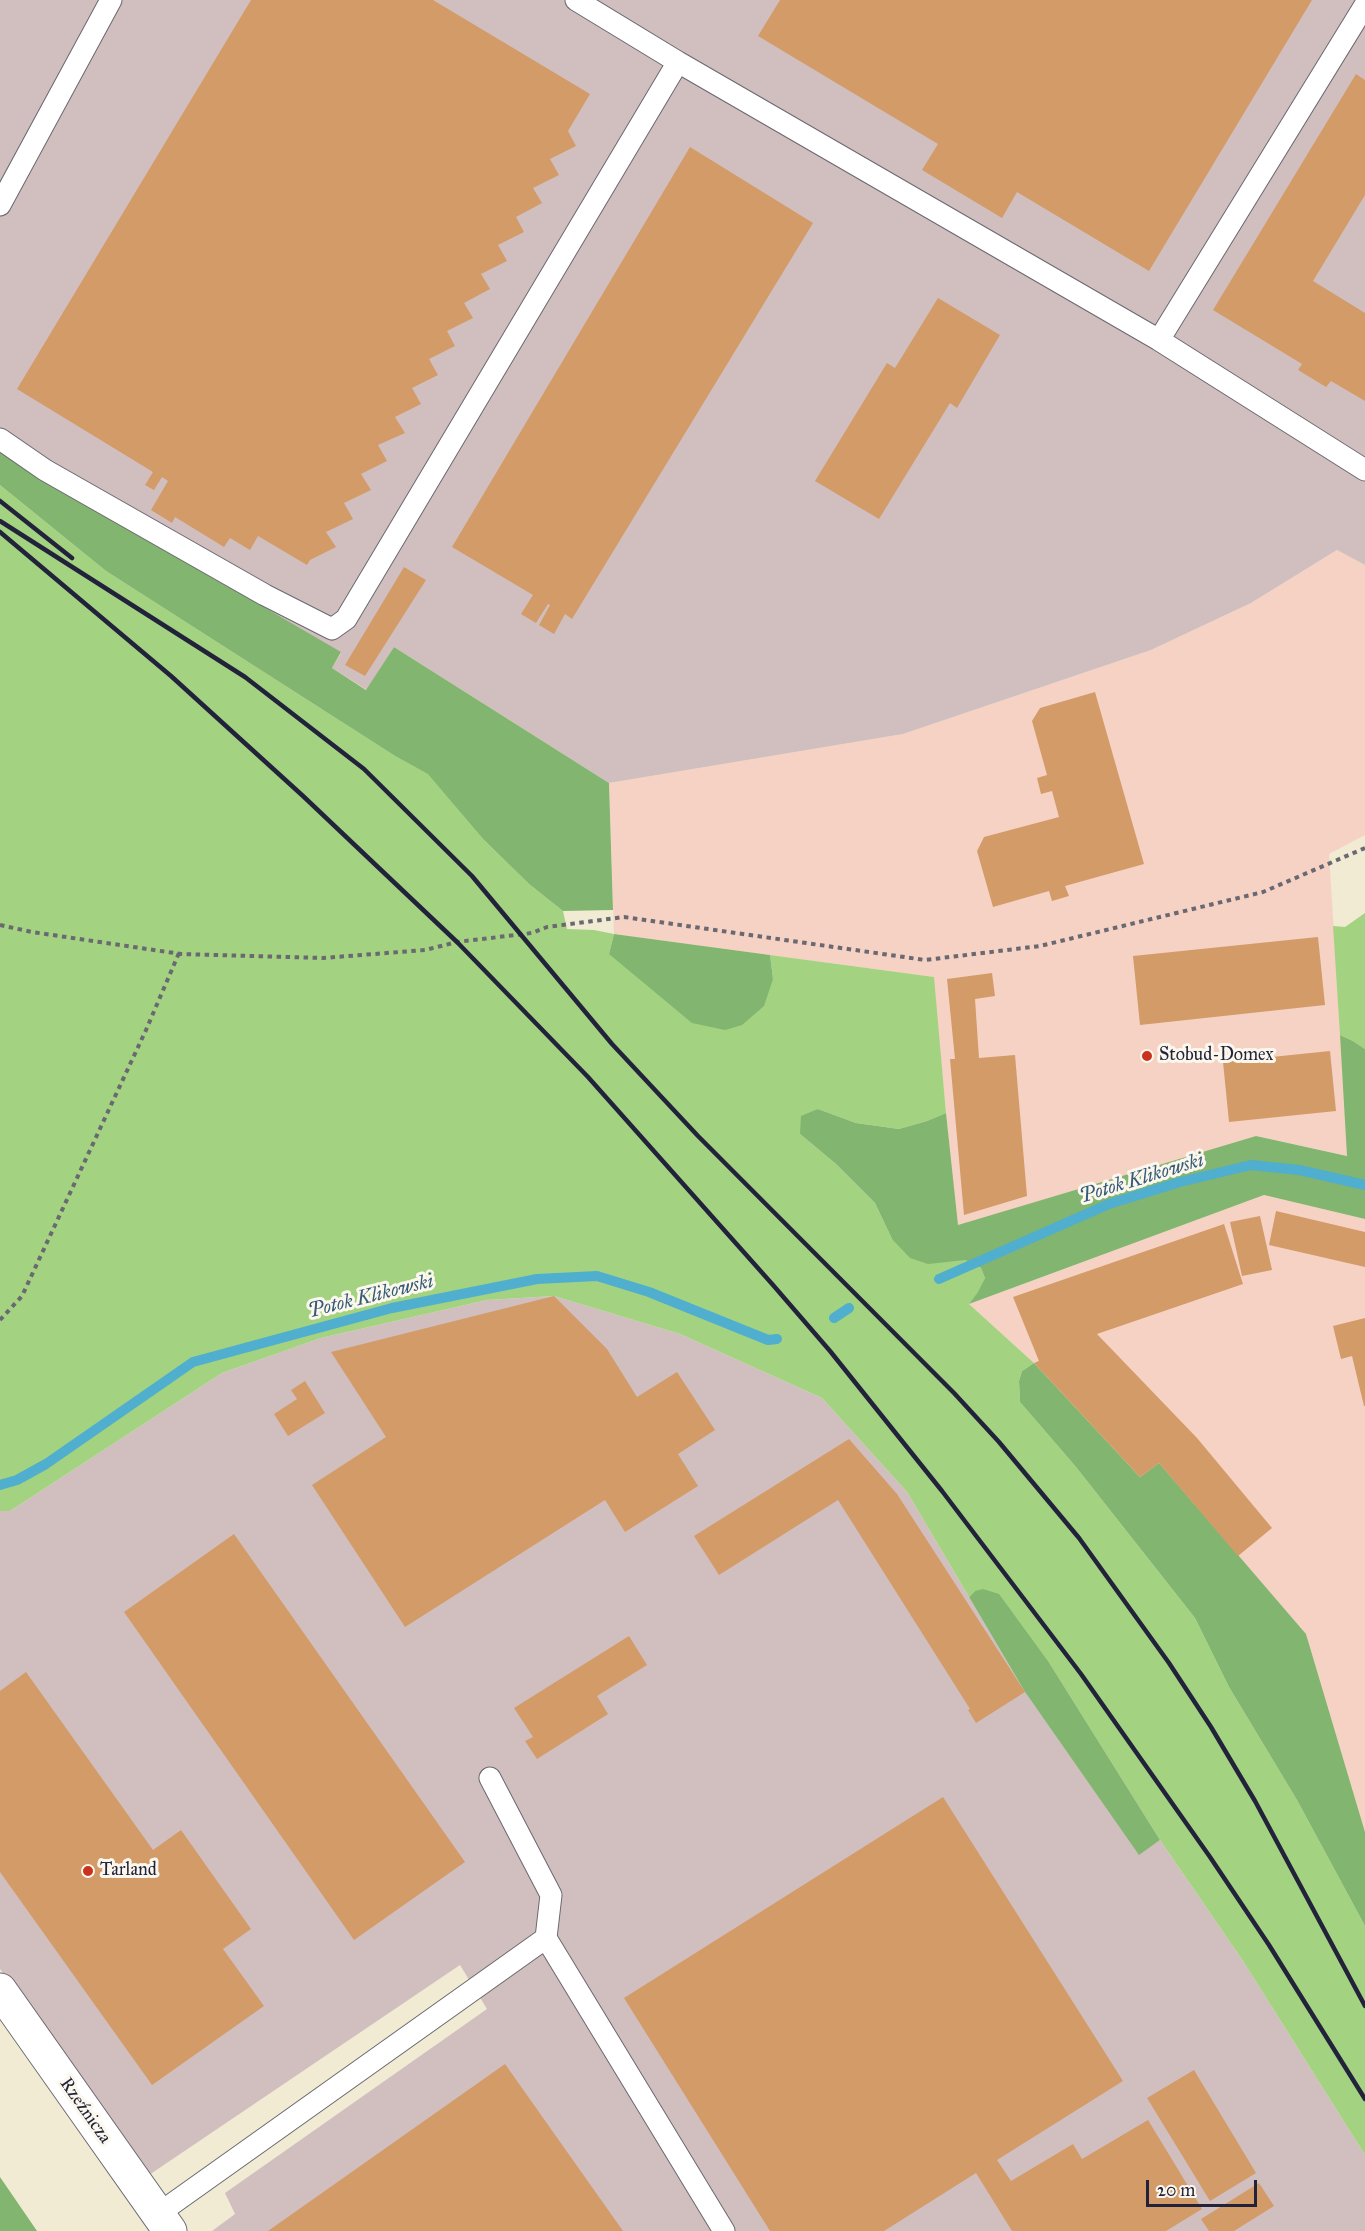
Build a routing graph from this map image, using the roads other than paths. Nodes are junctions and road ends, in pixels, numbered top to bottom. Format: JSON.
{"nodes":[{"id":1,"x":111,"y":0,"type":"edge"},
{"id":2,"x":576,"y":0,"type":"edge"},
{"id":3,"x":1365,"y":5,"type":"edge"},
{"id":4,"x":678,"y":62,"type":"junction"},
{"id":5,"x":0,"y":205,"type":"edge"},
{"id":6,"x":1159,"y":340,"type":"junction"},
{"id":7,"x":0,"y":438,"type":"edge"},
{"id":8,"x":1365,"y":470,"type":"edge"},
{"id":9,"x":490,"y":1778,"type":"dead end"},
{"id":10,"x":546,"y":1938,"type":"junction"},
{"id":11,"x":0,"y":1990,"type":"edge"},
{"id":12,"x":164,"y":2222,"type":"edge"},
{"id":13,"x":724,"y":2231,"type":"edge"}],
"edges":[{"from":1,"to":5,"type":"lane"},
{"from":2,"to":4,"type":"lane"},
{"from":3,"to":6,"type":"lane"},
{"from":4,"to":6,"type":"lane"},
{"from":4,"to":7,"type":"lane"},
{"from":6,"to":8,"type":"lane"},
{"from":9,"to":10,"type":"lane"},
{"from":10,"to":12,"type":"lane"},
{"from":10,"to":13,"type":"lane"},
{"from":11,"to":12,"type":"street","name":"Rzeźnicza"}]}
